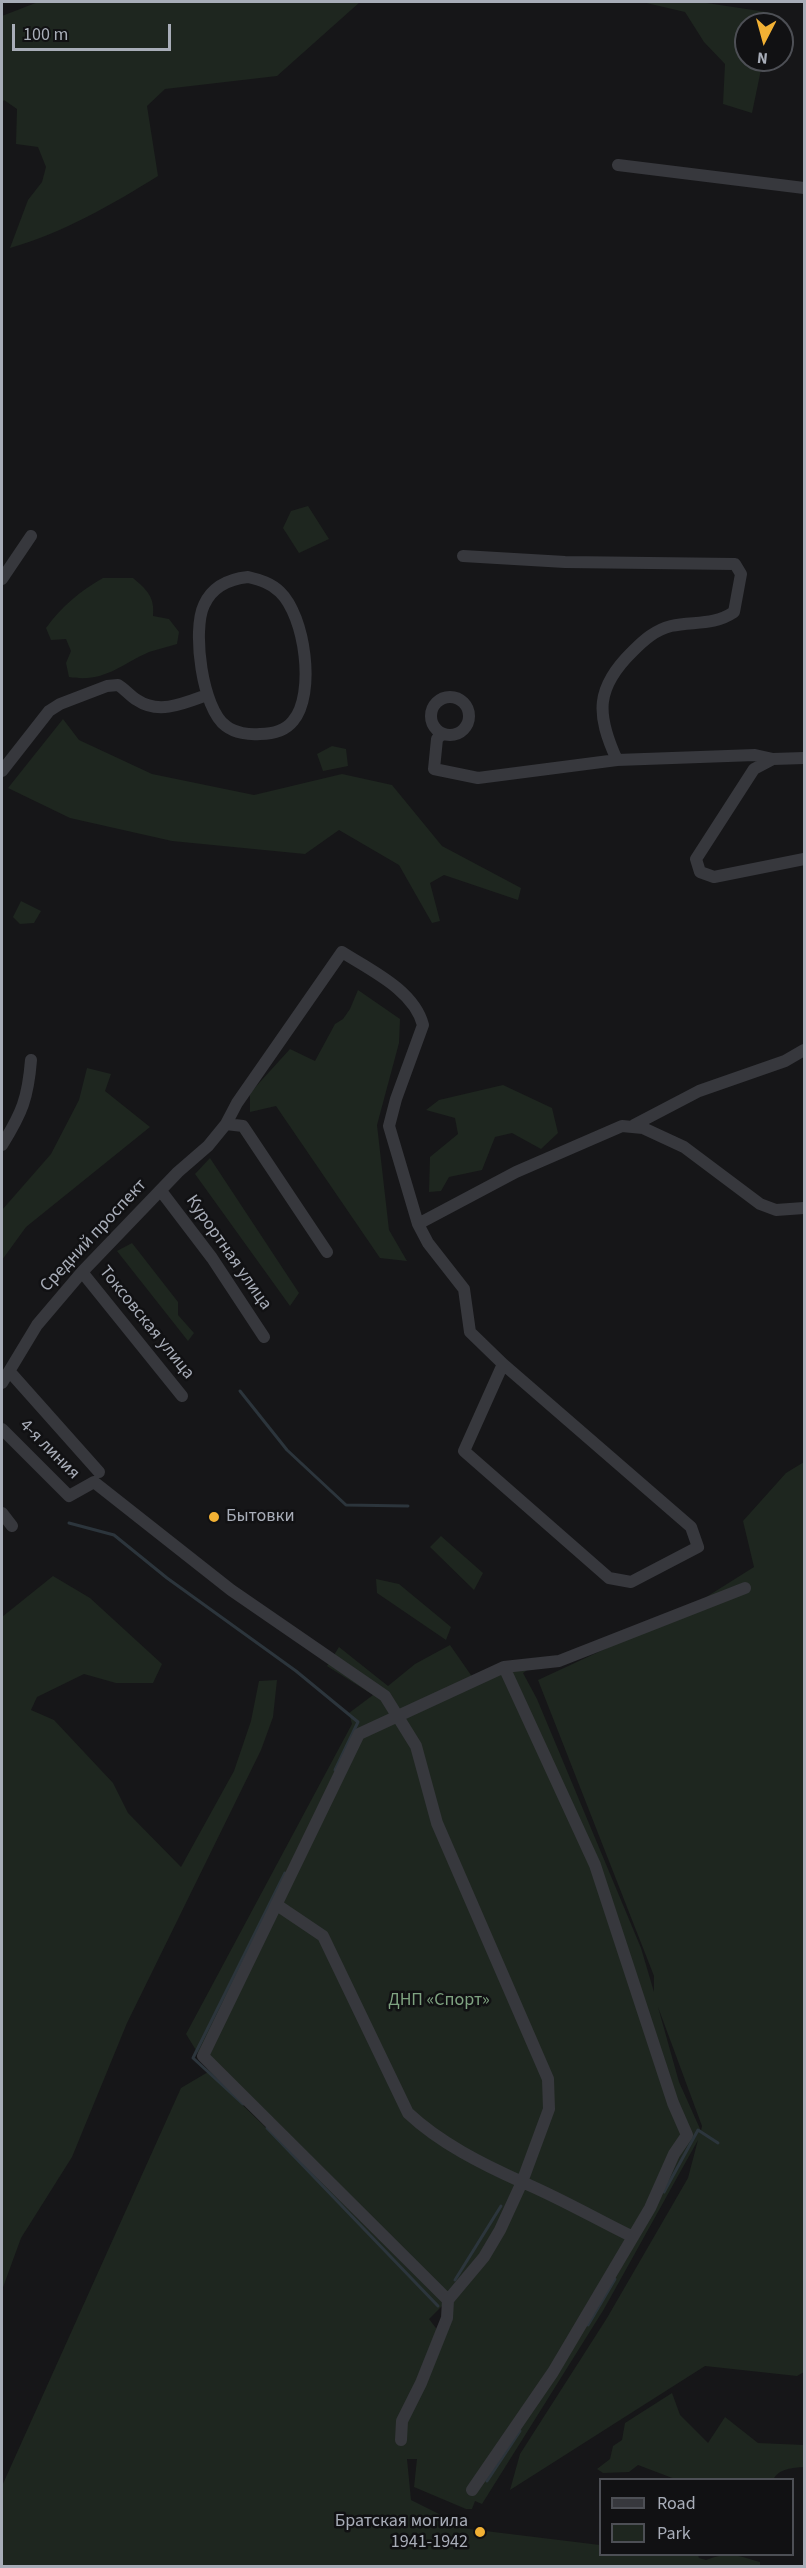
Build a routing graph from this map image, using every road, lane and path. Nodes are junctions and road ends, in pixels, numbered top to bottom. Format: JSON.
{"nodes":[{"id":1,"x":618,"y":165,"type":"dead end"},
{"id":2,"x":804,"y":188,"type":"edge"},
{"id":3,"x":31,"y":536,"type":"dead end"},
{"id":4,"x":463,"y":556,"type":"dead end"},
{"id":5,"x":2,"y":579,"type":"edge"},
{"id":6,"x":207,"y":695,"type":"junction"},
{"id":7,"x":442,"y":734,"type":"dead end"},
{"id":8,"x":804,"y":758,"type":"edge"},
{"id":9,"x":773,"y":759,"type":"junction"},
{"id":10,"x":617,"y":760,"type":"junction"},
{"id":11,"x":2,"y":771,"type":"edge"},
{"id":12,"x":804,"y":859,"type":"edge"},
{"id":13,"x":804,"y":1050,"type":"edge"},
{"id":14,"x":31,"y":1060,"type":"dead end"},
{"id":15,"x":226,"y":1124,"type":"junction"},
{"id":16,"x":634,"y":1125,"type":"junction"},
{"id":17,"x":2,"y":1145,"type":"edge"},
{"id":18,"x":161,"y":1191,"type":"junction"},
{"id":19,"x":804,"y":1208,"type":"edge"},
{"id":20,"x":418,"y":1224,"type":"junction"},
{"id":21,"x":327,"y":1252,"type":"dead end"},
{"id":22,"x":82,"y":1272,"type":"junction"},
{"id":23,"x":264,"y":1337,"type":"dead end"},
{"id":24,"x":503,"y":1364,"type":"junction"},
{"id":25,"x":10,"y":1372,"type":"junction"},
{"id":26,"x":2,"y":1383,"type":"edge"},
{"id":27,"x":182,"y":1396,"type":"dead end"},
{"id":28,"x":2,"y":1429,"type":"edge"},
{"id":29,"x":99,"y":1472,"type":"dead end"},
{"id":30,"x":2,"y":1513,"type":"edge"},
{"id":31,"x":12,"y":1526,"type":"dead end"},
{"id":32,"x":746,"y":1588,"type":"dead end"},
{"id":33,"x":504,"y":1667,"type":"junction"},
{"id":34,"x":398,"y":1718,"type":"junction"},
{"id":35,"x":277,"y":1905,"type":"junction"},
{"id":36,"x":522,"y":2182,"type":"junction"},
{"id":37,"x":633,"y":2237,"type":"junction"},
{"id":38,"x":448,"y":2300,"type":"junction"},
{"id":39,"x":401,"y":2440,"type":"dead end"},
{"id":40,"x":472,"y":2490,"type":"dead end"}],
"edges":[{"from":1,"to":2,"type":"street"},
{"from":3,"to":5,"type":"street"},
{"from":4,"to":10,"type":"street"},
{"from":6,"to":6,"type":"street"},
{"from":6,"to":11,"type":"street"},
{"from":7,"to":10,"type":"street"},
{"from":8,"to":9,"type":"street"},
{"from":9,"to":10,"type":"street"},
{"from":9,"to":12,"type":"street"},
{"from":13,"to":16,"type":"street"},
{"from":14,"to":17,"type":"street"},
{"from":15,"to":18,"type":"street","name":"Средний проспект"},
{"from":15,"to":20,"type":"street","name":"Средний проспект"},
{"from":15,"to":21,"type":"street"},
{"from":16,"to":19,"type":"street"},
{"from":16,"to":20,"type":"street"},
{"from":18,"to":22,"type":"street","name":"Средний проспект"},
{"from":18,"to":23,"type":"street","name":"Курортная улица"},
{"from":20,"to":24,"type":"street"},
{"from":22,"to":25,"type":"street","name":"Средний проспект"},
{"from":22,"to":27,"type":"street","name":"Токсовская улица"},
{"from":24,"to":24,"type":"street"},
{"from":25,"to":26,"type":"street","name":"Средний проспект"},
{"from":25,"to":29,"type":"street"},
{"from":28,"to":34,"type":"street","name":"4-я линия"},
{"from":30,"to":31,"type":"street"},
{"from":32,"to":33,"type":"street"},
{"from":33,"to":34,"type":"street"},
{"from":33,"to":37,"type":"street"},
{"from":34,"to":35,"type":"street"},
{"from":34,"to":36,"type":"street"},
{"from":35,"to":36,"type":"street"},
{"from":35,"to":38,"type":"street"},
{"from":36,"to":37,"type":"street"},
{"from":36,"to":38,"type":"street"},
{"from":37,"to":40,"type":"street"},
{"from":38,"to":39,"type":"street"}]}
